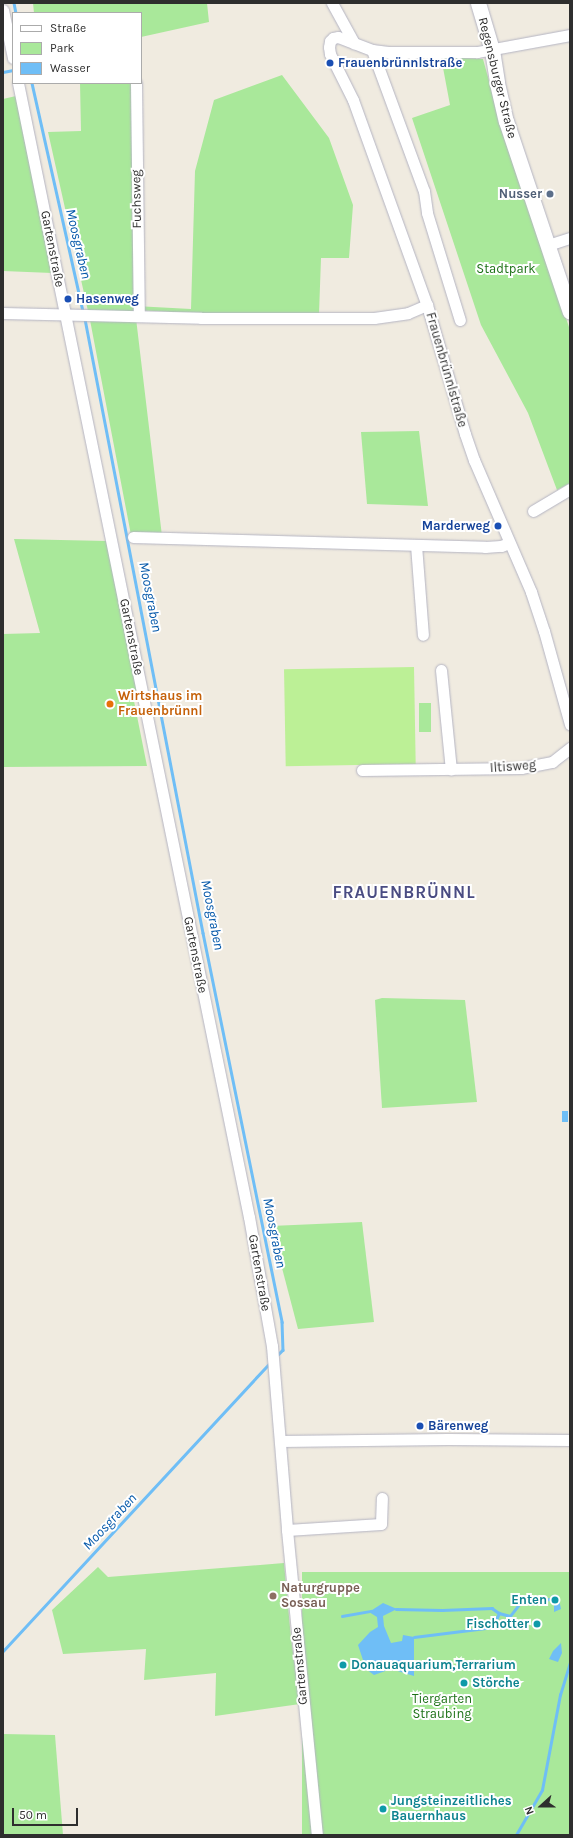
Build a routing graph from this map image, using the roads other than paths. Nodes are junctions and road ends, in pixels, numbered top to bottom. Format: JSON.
{"nodes":[{"id":1,"x":332,"y":3,"type":"edge"},
{"id":2,"x":478,"y":3,"type":"edge"},
{"id":3,"x":3,"y":10,"type":"edge"},
{"id":4,"x":570,"y":35,"type":"edge"},
{"id":5,"x":354,"y":43,"type":"junction"},
{"id":6,"x":372,"y":50,"type":"junction"},
{"id":7,"x":492,"y":50,"type":"junction"},
{"id":8,"x":12,"y":53,"type":"edge"},
{"id":9,"x":18,"y":84,"type":"edge"},
{"id":10,"x":136,"y":84,"type":"edge"},
{"id":11,"x":570,"y":238,"type":"edge"},
{"id":12,"x":548,"y":245,"type":"junction"},
{"id":13,"x":427,"y":305,"type":"junction"},
{"id":14,"x":570,"y":312,"type":"edge"},
{"id":15,"x":3,"y":313,"type":"edge"},
{"id":16,"x":65,"y":314,"type":"junction"},
{"id":17,"x":139,"y":315,"type":"junction"},
{"id":18,"x":460,"y":320,"type":"dead end"},
{"id":19,"x":570,"y":489,"type":"edge"},
{"id":20,"x":533,"y":511,"type":"dead end"},
{"id":21,"x":133,"y":537,"type":"dead end"},
{"id":22,"x":509,"y":543,"type":"junction"},
{"id":23,"x":416,"y":545,"type":"junction"},
{"id":24,"x":423,"y":636,"type":"dead end"},
{"id":25,"x":441,"y":670,"type":"dead end"},
{"id":26,"x":570,"y":724,"type":"edge"},
{"id":27,"x":570,"y":748,"type":"edge"},
{"id":28,"x":362,"y":770,"type":"dead end"},
{"id":29,"x":451,"y":770,"type":"junction"},
{"id":30,"x":570,"y":1440,"type":"edge"},
{"id":31,"x":280,"y":1441,"type":"junction"},
{"id":32,"x":382,"y":1498,"type":"dead end"},
{"id":33,"x":287,"y":1530,"type":"junction"},
{"id":34,"x":317,"y":1835,"type":"edge"}],
"edges":[{"from":1,"to":5,"type":"street"},
{"from":2,"to":7,"type":"street","name":"Regensburger Straße"},
{"from":3,"to":8,"type":"street"},
{"from":4,"to":7,"type":"street","name":"Frauenbrünnlstraße"},
{"from":5,"to":6,"type":"street","name":"Frauenbrünnlstraße"},
{"from":5,"to":13,"type":"street","name":"Frauenbrünnlstraße"},
{"from":6,"to":7,"type":"street","name":"Frauenbrünnlstraße"},
{"from":6,"to":18,"type":"street","name":"Frauenbrünnlstraße"},
{"from":7,"to":12,"type":"street","name":"Regensburger Straße"},
{"from":9,"to":16,"type":"street","name":"Gartenstraße"},
{"from":10,"to":17,"type":"street","name":"Fuchsweg"},
{"from":11,"to":12,"type":"street"},
{"from":12,"to":14,"type":"street","name":"Regensburger Straße"},
{"from":13,"to":17,"type":"street"},
{"from":13,"to":22,"type":"street","name":"Frauenbrünnlstraße"},
{"from":15,"to":16,"type":"street"},
{"from":16,"to":17,"type":"street"},
{"from":16,"to":31,"type":"street","name":"Gartenstraße"},
{"from":19,"to":20,"type":"street"},
{"from":21,"to":23,"type":"street"},
{"from":22,"to":23,"type":"street"},
{"from":22,"to":26,"type":"street","name":"Frauenbrünnlstraße"},
{"from":23,"to":24,"type":"street"},
{"from":25,"to":29,"type":"street"},
{"from":27,"to":29,"type":"street","name":"Iltisweg"},
{"from":28,"to":29,"type":"street","name":"Iltisweg"},
{"from":30,"to":31,"type":"street"},
{"from":31,"to":33,"type":"street","name":"Gartenstraße"},
{"from":32,"to":33,"type":"street"},
{"from":33,"to":34,"type":"street","name":"Gartenstraße"}]}
